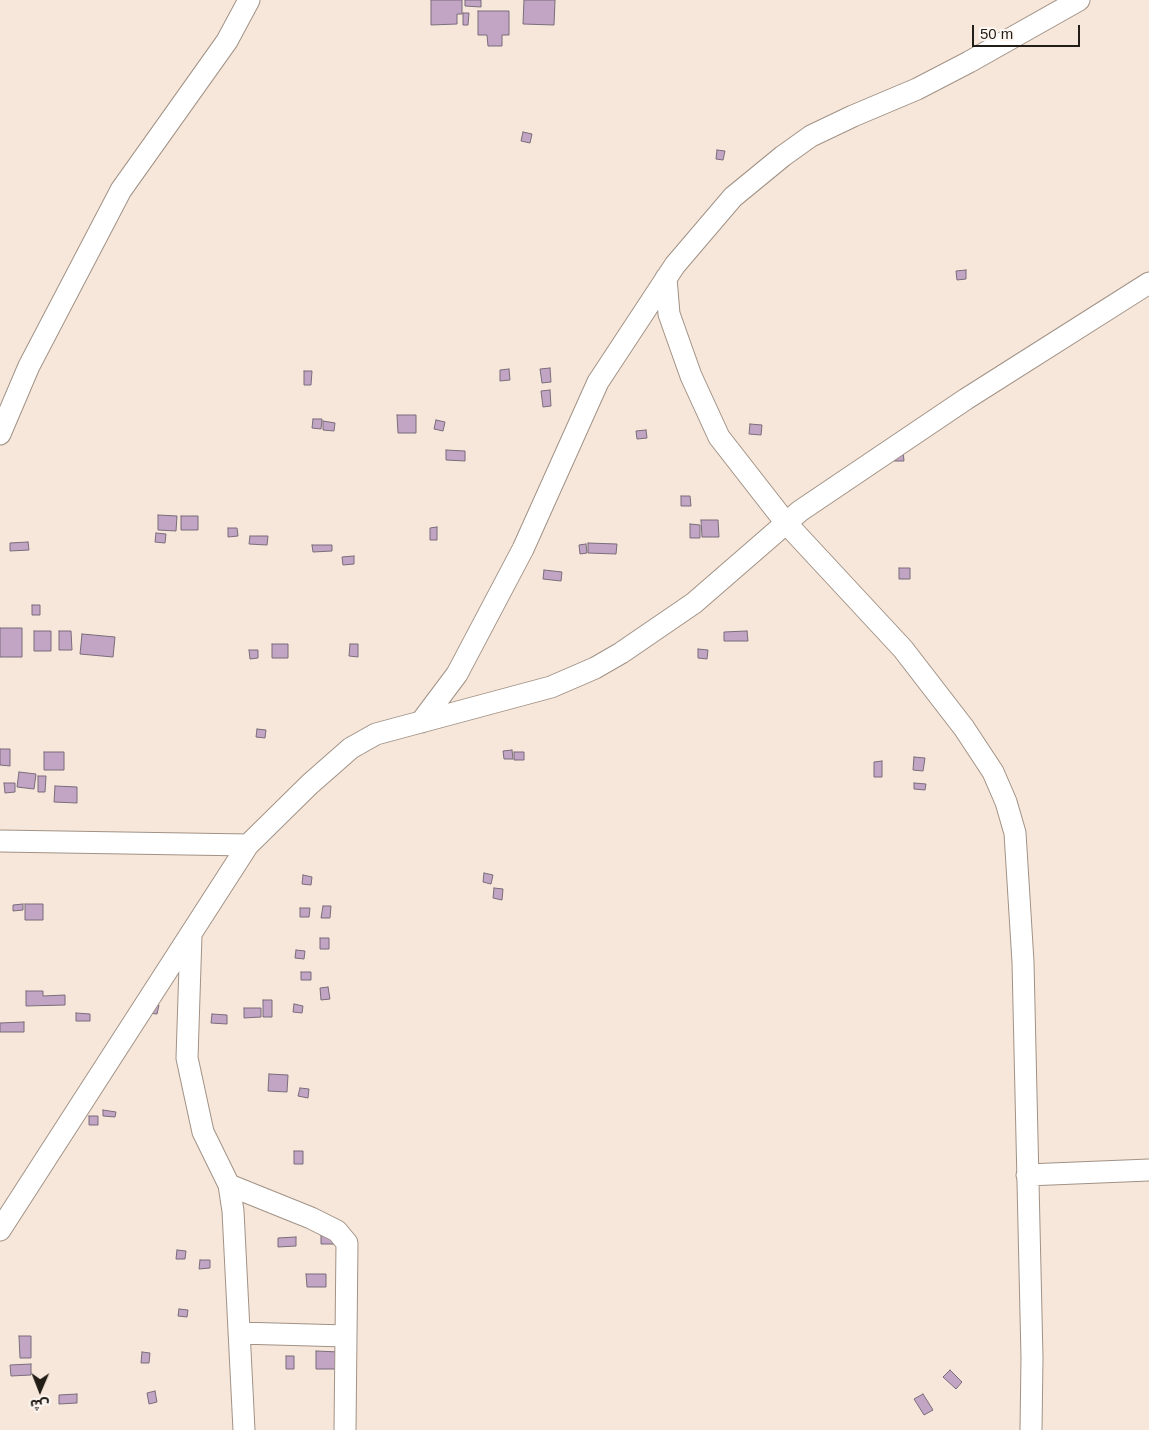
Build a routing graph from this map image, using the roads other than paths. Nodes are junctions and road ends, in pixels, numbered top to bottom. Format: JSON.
{"nodes":[{"id":1,"x":249,"y":0,"type":"edge"},
{"id":2,"x":1079,"y":0,"type":"edge"},
{"id":3,"x":666,"y":278,"type":"junction"},
{"id":4,"x":1149,"y":283,"type":"edge"},
{"id":5,"x":0,"y":434,"type":"edge"},
{"id":6,"x":786,"y":523,"type":"junction"},
{"id":7,"x":421,"y":722,"type":"junction"},
{"id":8,"x":0,"y":841,"type":"edge"},
{"id":9,"x":248,"y":845,"type":"junction"},
{"id":10,"x":191,"y":935,"type":"junction"},
{"id":11,"x":1149,"y":1170,"type":"edge"},
{"id":12,"x":1028,"y":1175,"type":"junction"},
{"id":13,"x":230,"y":1185,"type":"junction"},
{"id":14,"x":0,"y":1230,"type":"edge"},
{"id":15,"x":239,"y":1333,"type":"junction"},
{"id":16,"x":346,"y":1336,"type":"junction"},
{"id":17,"x":244,"y":1430,"type":"edge"},
{"id":18,"x":345,"y":1430,"type":"edge"},
{"id":19,"x":1031,"y":1430,"type":"edge"}],
"edges":[{"from":1,"to":5,"type":"street"},
{"from":2,"to":3,"type":"street"},
{"from":3,"to":6,"type":"street"},
{"from":3,"to":7,"type":"street"},
{"from":4,"to":6,"type":"street"},
{"from":6,"to":7,"type":"street"},
{"from":6,"to":12,"type":"street"},
{"from":7,"to":9,"type":"street"},
{"from":8,"to":9,"type":"street"},
{"from":9,"to":10,"type":"street"},
{"from":10,"to":13,"type":"street"},
{"from":10,"to":14,"type":"street"},
{"from":11,"to":12,"type":"street"},
{"from":12,"to":19,"type":"street"},
{"from":13,"to":15,"type":"street"},
{"from":13,"to":16,"type":"street"},
{"from":15,"to":16,"type":"street"},
{"from":15,"to":17,"type":"street"},
{"from":16,"to":18,"type":"street"}]}
